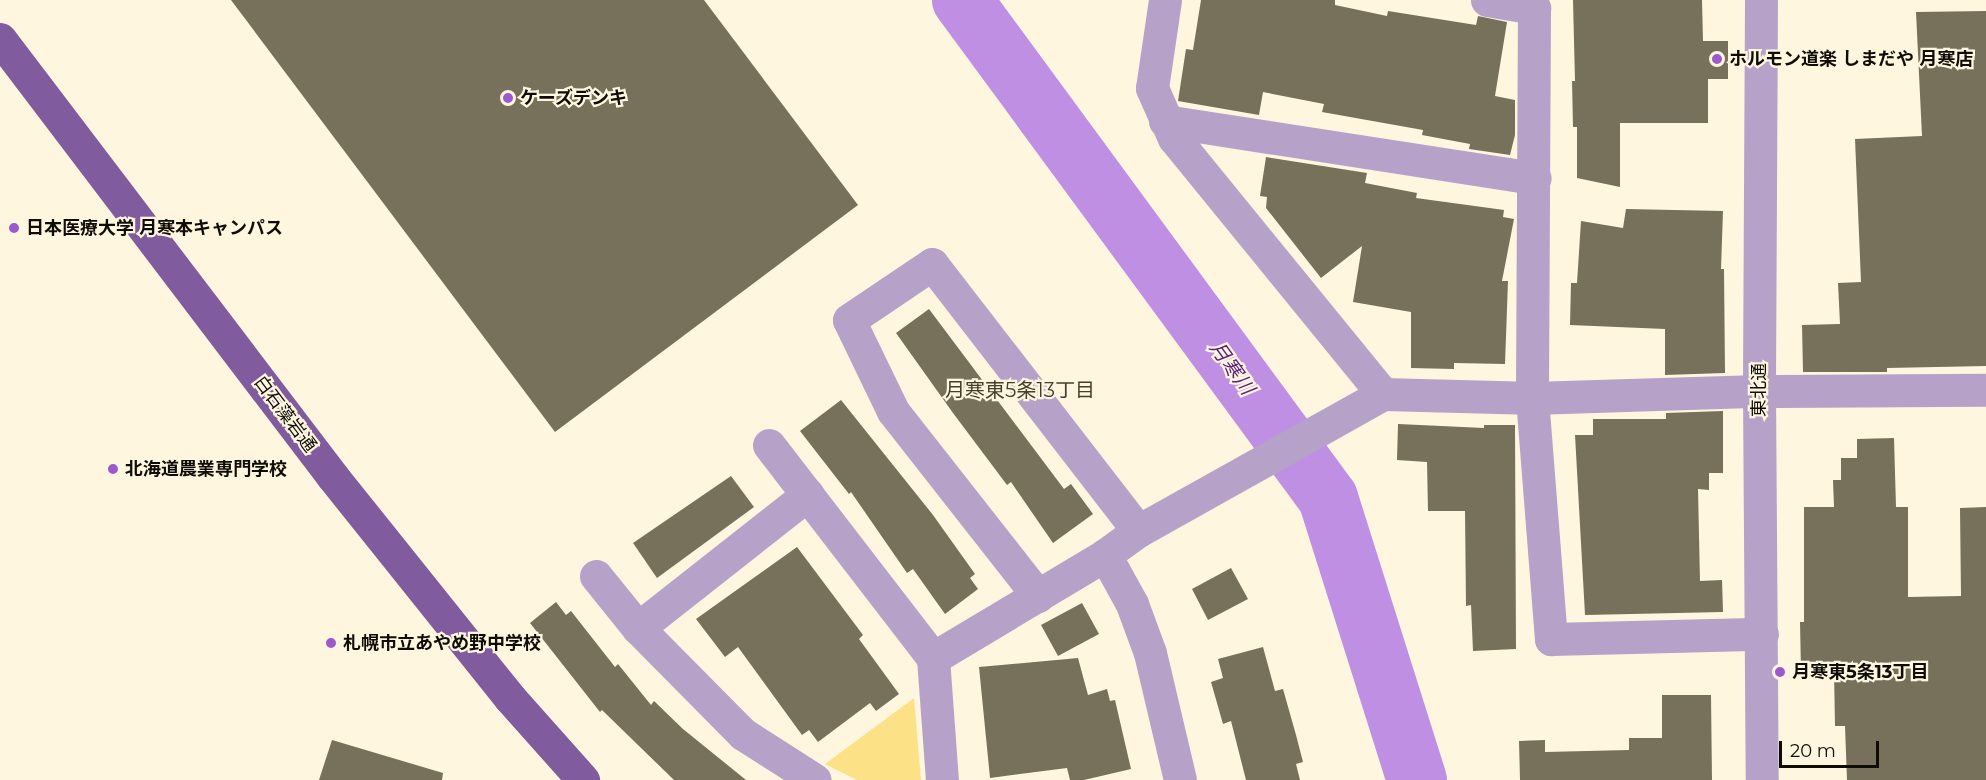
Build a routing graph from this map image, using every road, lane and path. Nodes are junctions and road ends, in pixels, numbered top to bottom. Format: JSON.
{"nodes":[{"id":1,"x":1166,"y":0,"type":"edge"},
{"id":2,"x":1487,"y":0,"type":"edge"},
{"id":3,"x":1761,"y":0,"type":"edge"},
{"id":4,"x":0,"y":39,"type":"edge"},
{"id":5,"x":1165,"y":121,"type":"junction"},
{"id":6,"x":1535,"y":178,"type":"junction"},
{"id":7,"x":1986,"y":390,"type":"edge"},
{"id":8,"x":1759,"y":391,"type":"junction"},
{"id":9,"x":1383,"y":394,"type":"junction"},
{"id":10,"x":1532,"y":398,"type":"junction"},
{"id":11,"x":769,"y":445,"type":"dead end"},
{"id":12,"x":808,"y":494,"type":"junction"},
{"id":13,"x":1138,"y":531,"type":"junction"},
{"id":14,"x":1106,"y":555,"type":"junction"},
{"id":15,"x":596,"y":576,"type":"dead end"},
{"id":16,"x":1038,"y":596,"type":"junction"},
{"id":17,"x":638,"y":628,"type":"junction"},
{"id":18,"x":1762,"y":634,"type":"junction"},
{"id":19,"x":933,"y":658,"type":"junction"},
{"id":20,"x":583,"y":780,"type":"edge"},
{"id":21,"x":815,"y":780,"type":"edge"},
{"id":22,"x":942,"y":780,"type":"edge"},
{"id":23,"x":1180,"y":780,"type":"edge"},
{"id":24,"x":1762,"y":780,"type":"edge"}],
"edges":[{"from":1,"to":5,"type":"street"},
{"from":2,"to":6,"type":"street"},
{"from":3,"to":8,"type":"street","name":"東北通"},
{"from":4,"to":20,"type":"main road","name":"白石藻岩通"},
{"from":5,"to":6,"type":"street"},
{"from":5,"to":9,"type":"street"},
{"from":6,"to":10,"type":"street"},
{"from":7,"to":8,"type":"street"},
{"from":8,"to":10,"type":"street"},
{"from":8,"to":18,"type":"street","name":"東北通"},
{"from":9,"to":10,"type":"street"},
{"from":9,"to":13,"type":"street"},
{"from":10,"to":18,"type":"street"},
{"from":11,"to":12,"type":"street"},
{"from":12,"to":17,"type":"street"},
{"from":12,"to":19,"type":"street"},
{"from":13,"to":14,"type":"street"},
{"from":13,"to":16,"type":"street"},
{"from":14,"to":16,"type":"street"},
{"from":14,"to":23,"type":"street"},
{"from":15,"to":17,"type":"street"},
{"from":16,"to":19,"type":"street"},
{"from":17,"to":21,"type":"street"},
{"from":18,"to":24,"type":"street","name":"東北通"},
{"from":19,"to":22,"type":"street"}]}
